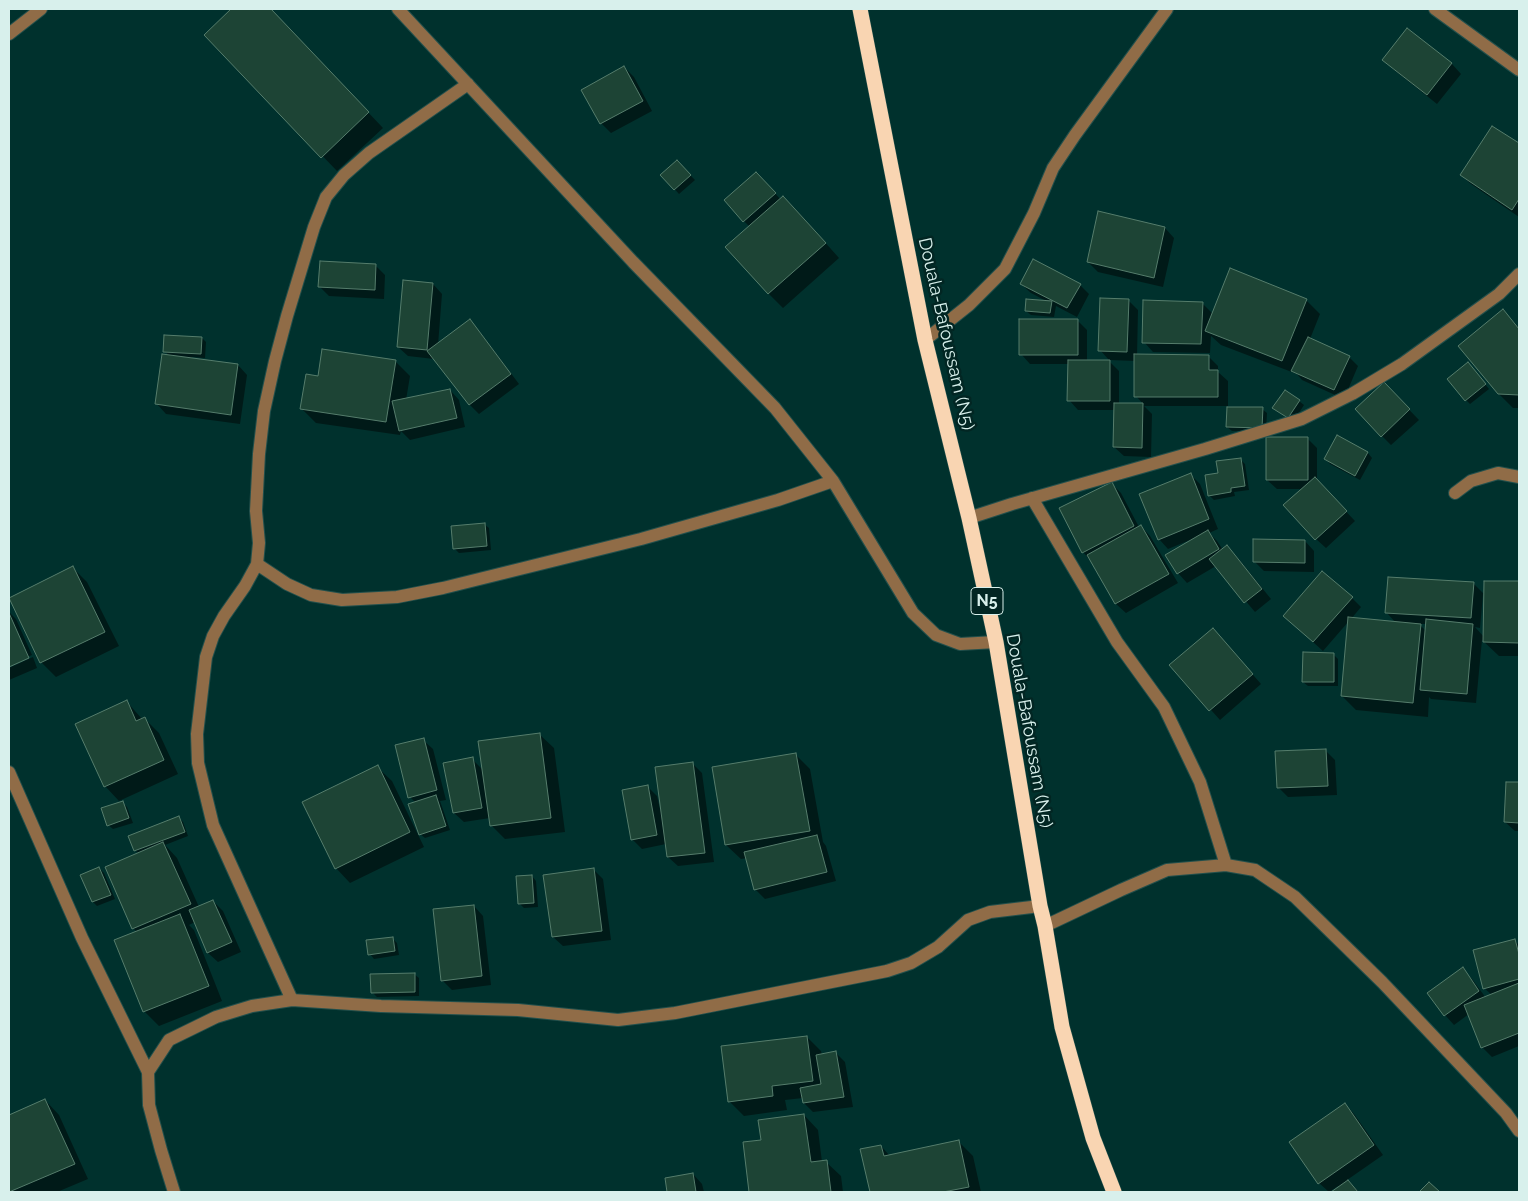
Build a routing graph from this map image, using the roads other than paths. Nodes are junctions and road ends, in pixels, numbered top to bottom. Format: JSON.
{"nodes":[{"id":1,"x":41,"y":9,"type":"edge"},
{"id":2,"x":398,"y":9,"type":"edge"},
{"id":3,"x":860,"y":9,"type":"edge"},
{"id":4,"x":1167,"y":9,"type":"edge"},
{"id":5,"x":1435,"y":9,"type":"edge"},
{"id":6,"x":9,"y":34,"type":"edge"},
{"id":7,"x":1519,"y":70,"type":"edge"},
{"id":8,"x":468,"y":84,"type":"junction"},
{"id":9,"x":1519,"y":274,"type":"edge"},
{"id":10,"x":925,"y":340,"type":"junction"},
{"id":11,"x":1519,"y":477,"type":"edge"},
{"id":12,"x":834,"y":481,"type":"junction"},
{"id":13,"x":1455,"y":493,"type":"dead end"},
{"id":14,"x":1032,"y":498,"type":"junction"},
{"id":15,"x":969,"y":518,"type":"junction"},
{"id":16,"x":257,"y":564,"type":"junction"},
{"id":17,"x":996,"y":642,"type":"junction"},
{"id":18,"x":9,"y":772,"type":"edge"},
{"id":19,"x":1226,"y":865,"type":"junction"},
{"id":20,"x":1040,"y":906,"type":"junction"},
{"id":21,"x":1045,"y":926,"type":"junction"},
{"id":22,"x":292,"y":1000,"type":"junction"},
{"id":23,"x":148,"y":1072,"type":"junction"},
{"id":24,"x":1519,"y":1131,"type":"edge"},
{"id":25,"x":174,"y":1192,"type":"edge"},
{"id":26,"x":1114,"y":1192,"type":"edge"}],
"edges":[{"from":1,"to":6,"type":"street"},
{"from":2,"to":8,"type":"street"},
{"from":3,"to":10,"type":"highway","name":"Douala-Bafoussam (N5)","number":"N5"},
{"from":4,"to":10,"type":"street"},
{"from":5,"to":7,"type":"street"},
{"from":8,"to":12,"type":"street"},
{"from":8,"to":16,"type":"street"},
{"from":9,"to":14,"type":"street"},
{"from":10,"to":15,"type":"highway","name":"Douala-Bafoussam (N5)","number":"N5"},
{"from":11,"to":13,"type":"street"},
{"from":12,"to":16,"type":"street"},
{"from":12,"to":17,"type":"street"},
{"from":14,"to":15,"type":"street"},
{"from":14,"to":19,"type":"street"},
{"from":15,"to":17,"type":"highway","name":"Douala-Bafoussam (N5)","number":"N5"},
{"from":16,"to":22,"type":"street"},
{"from":17,"to":20,"type":"highway","name":"Douala-Bafoussam (N5)","number":"N5"},
{"from":18,"to":23,"type":"street"},
{"from":19,"to":21,"type":"street"},
{"from":19,"to":24,"type":"street"},
{"from":20,"to":21,"type":"highway","name":"Douala-Bafoussam (N5)","number":"N5"},
{"from":20,"to":22,"type":"street"},
{"from":21,"to":26,"type":"highway","name":"Douala-Bafoussam (N5)","number":"N5"},
{"from":22,"to":23,"type":"street"},
{"from":23,"to":25,"type":"street"}]}
